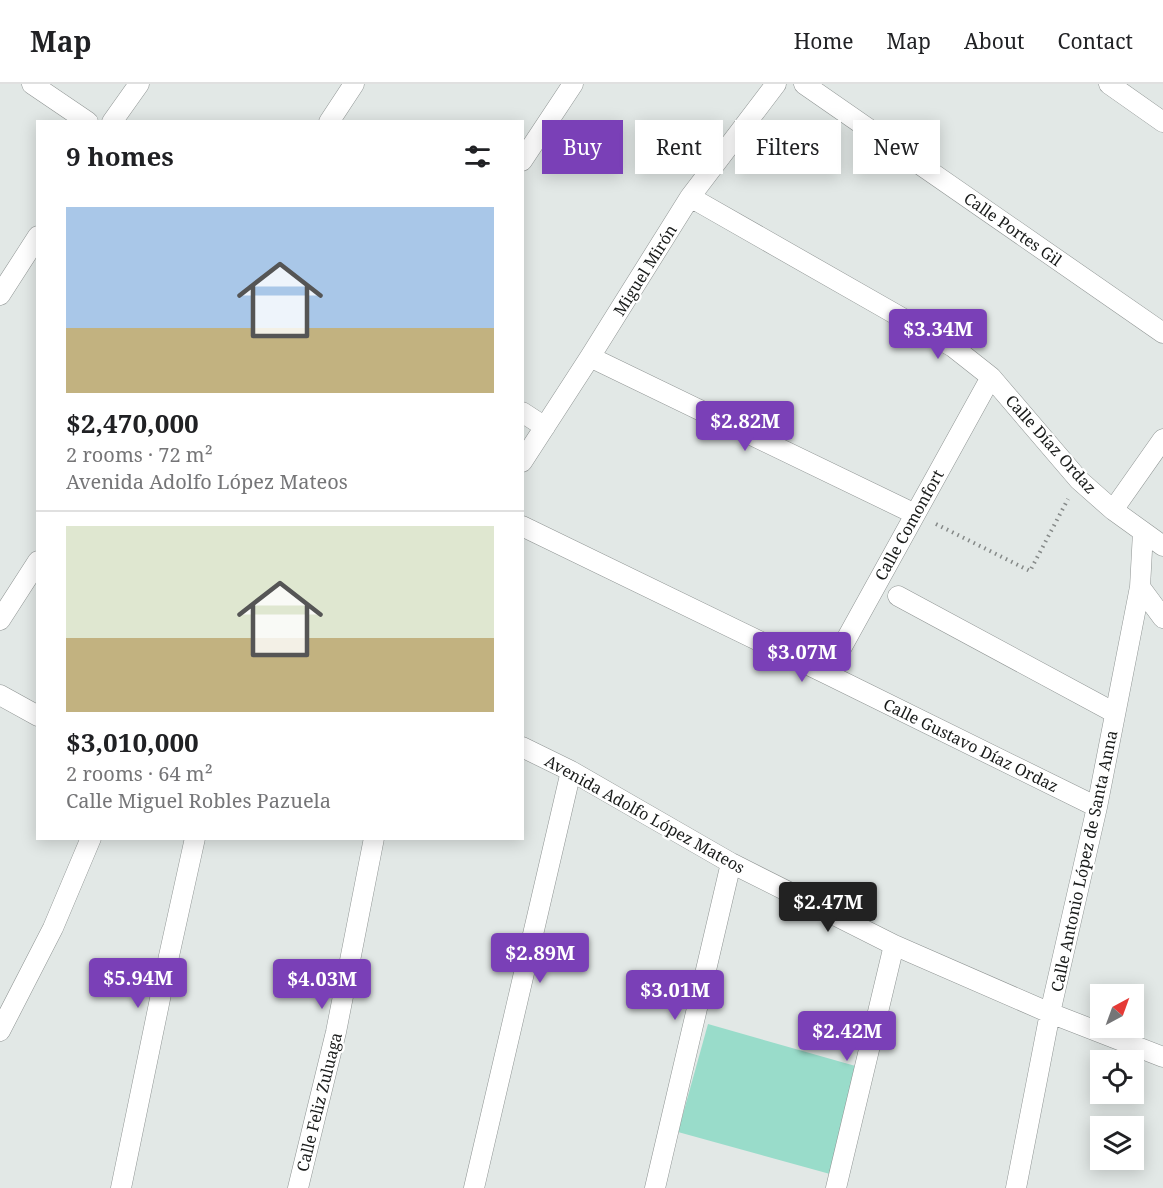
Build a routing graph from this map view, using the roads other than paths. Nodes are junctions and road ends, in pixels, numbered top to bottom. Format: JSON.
{"nodes":[{"id":1,"x":32,"y":84,"type":"edge"},
{"id":2,"x":139,"y":84,"type":"edge"},
{"id":3,"x":354,"y":84,"type":"edge"},
{"id":4,"x":573,"y":84,"type":"edge"},
{"id":5,"x":776,"y":84,"type":"edge"},
{"id":6,"x":804,"y":84,"type":"edge"},
{"id":7,"x":1109,"y":84,"type":"edge"},
{"id":8,"x":85,"y":120,"type":"edge"},
{"id":9,"x":113,"y":120,"type":"edge"},
{"id":10,"x":330,"y":120,"type":"edge"},
{"id":11,"x":1163,"y":122,"type":"edge"},
{"id":12,"x":524,"y":158,"type":"edge"},
{"id":13,"x":690,"y":197,"type":"junction"},
{"id":14,"x":36,"y":239,"type":"edge"},
{"id":15,"x":0,"y":295,"type":"edge"},
{"id":16,"x":1163,"y":333,"type":"edge"},
{"id":17,"x":590,"y":357,"type":"junction"},
{"id":18,"x":991,"y":377,"type":"junction"},
{"id":19,"x":524,"y":413,"type":"edge"},
{"id":20,"x":545,"y":427,"type":"junction"},
{"id":21,"x":1163,"y":439,"type":"edge"},
{"id":22,"x":524,"y":459,"type":"edge"},
{"id":23,"x":1113,"y":510,"type":"junction"},
{"id":24,"x":915,"y":514,"type":"junction"},
{"id":25,"x":524,"y":527,"type":"edge"},
{"id":26,"x":1143,"y":532,"type":"junction"},
{"id":27,"x":1163,"y":546,"type":"edge"},
{"id":28,"x":36,"y":564,"type":"edge"},
{"id":29,"x":1140,"y":587,"type":"junction"},
{"id":30,"x":898,"y":596,"type":"dead end"},
{"id":31,"x":1163,"y":618,"type":"edge"},
{"id":32,"x":0,"y":620,"type":"edge"},
{"id":33,"x":827,"y":674,"type":"junction"},
{"id":34,"x":0,"y":695,"type":"edge"},
{"id":35,"x":1115,"y":713,"type":"junction"},
{"id":36,"x":36,"y":715,"type":"edge"},
{"id":37,"x":524,"y":748,"type":"edge"},
{"id":38,"x":571,"y":771,"type":"junction"},
{"id":39,"x":1097,"y":807,"type":"junction"},
{"id":40,"x":90,"y":840,"type":"edge"},
{"id":41,"x":195,"y":840,"type":"edge"},
{"id":42,"x":374,"y":840,"type":"edge"},
{"id":43,"x":731,"y":863,"type":"junction"},
{"id":44,"x":894,"y":945,"type":"junction"},
{"id":45,"x":1050,"y":1013,"type":"junction"},
{"id":46,"x":0,"y":1031,"type":"edge"},
{"id":47,"x":1163,"y":1057,"type":"edge"},
{"id":48,"x":121,"y":1188,"type":"edge"},
{"id":49,"x":298,"y":1188,"type":"edge"},
{"id":50,"x":474,"y":1188,"type":"edge"},
{"id":51,"x":655,"y":1188,"type":"edge"},
{"id":52,"x":836,"y":1188,"type":"edge"},
{"id":53,"x":1016,"y":1188,"type":"edge"}],
"edges":[{"from":1,"to":8,"type":"street"},
{"from":2,"to":9,"type":"street"},
{"from":3,"to":10,"type":"street"},
{"from":4,"to":12,"type":"street"},
{"from":5,"to":13,"type":"street","name":"Miguel Mirón"},
{"from":6,"to":16,"type":"street","name":"Calle Portes Gil"},
{"from":7,"to":11,"type":"street"},
{"from":13,"to":17,"type":"street","name":"Miguel Mirón"},
{"from":13,"to":18,"type":"street","name":"Calle Díaz Ordaz"},
{"from":14,"to":15,"type":"street"},
{"from":17,"to":20,"type":"street","name":"Miguel Mirón"},
{"from":17,"to":24,"type":"street"},
{"from":18,"to":23,"type":"street","name":"Calle Díaz Ordaz"},
{"from":18,"to":24,"type":"street","name":"Calle Comonfort"},
{"from":19,"to":20,"type":"street"},
{"from":20,"to":22,"type":"street","name":"Miguel Mirón"},
{"from":21,"to":23,"type":"street"},
{"from":23,"to":26,"type":"street","name":"Calle Díaz Ordaz"},
{"from":24,"to":33,"type":"street","name":"Calle Comonfort"},
{"from":25,"to":33,"type":"street","name":"Calle Gustavo Díaz Ordaz"},
{"from":26,"to":27,"type":"street","name":"Calle Díaz Ordaz"},
{"from":26,"to":29,"type":"street","name":"Calle Antonio López de Santa Anna"},
{"from":28,"to":32,"type":"street"},
{"from":29,"to":31,"type":"street"},
{"from":29,"to":35,"type":"street","name":"Calle Antonio López de Santa Anna"},
{"from":30,"to":35,"type":"street"},
{"from":33,"to":39,"type":"street","name":"Calle Gustavo Díaz Ordaz"},
{"from":34,"to":36,"type":"street"},
{"from":35,"to":39,"type":"street","name":"Calle Antonio López de Santa Anna"},
{"from":37,"to":38,"type":"street","name":"Avenida Adolfo López Mateos"},
{"from":38,"to":43,"type":"street","name":"Avenida Adolfo López Mateos"},
{"from":38,"to":50,"type":"street"},
{"from":39,"to":45,"type":"street","name":"Calle Antonio López de Santa Anna"},
{"from":40,"to":46,"type":"street"},
{"from":41,"to":48,"type":"street"},
{"from":42,"to":49,"type":"street","name":"Calle Feliz Zuluaga"},
{"from":43,"to":44,"type":"street","name":"Avenida Adolfo López Mateos"},
{"from":43,"to":51,"type":"street"},
{"from":44,"to":45,"type":"street","name":"Avenida Adolfo López Mateos"},
{"from":44,"to":52,"type":"street"},
{"from":45,"to":47,"type":"street","name":"Avenida Adolfo López Mateos"},
{"from":45,"to":53,"type":"street","name":"Calle Antonio López de Santa Anna"}]}
